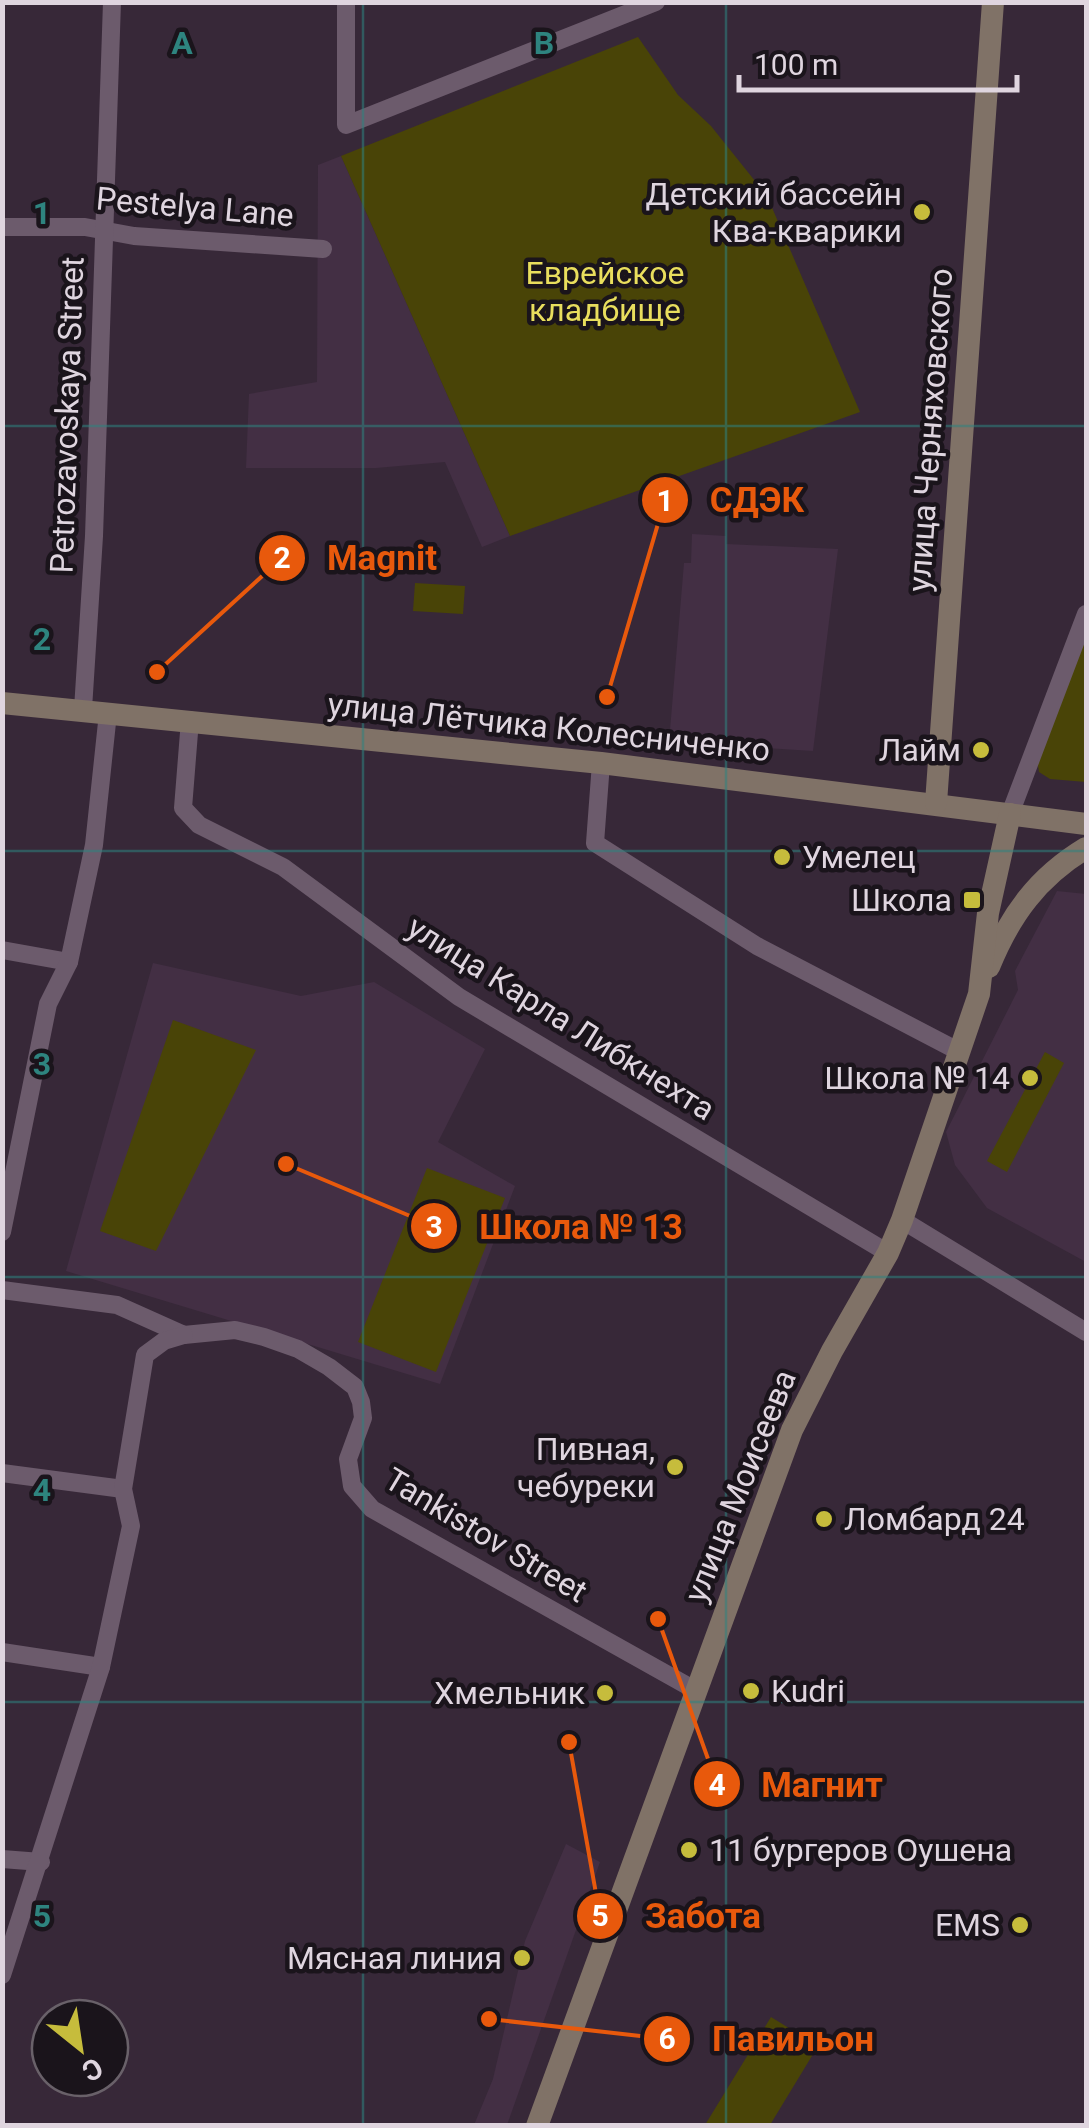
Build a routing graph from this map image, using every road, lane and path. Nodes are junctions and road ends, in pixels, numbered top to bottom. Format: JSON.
{"nodes":[{"id":1,"x":112,"y":2,"type":"edge"},
{"id":2,"x":346,"y":2,"type":"edge"},
{"id":3,"x":656,"y":2,"type":"edge"},
{"id":4,"x":993,"y":2,"type":"edge"},
{"id":5,"x":2,"y":227,"type":"edge"},
{"id":6,"x":103,"y":231,"type":"junction"},
{"id":7,"x":323,"y":248,"type":"dead end"},
{"id":8,"x":1086,"y":614,"type":"edge"},
{"id":9,"x":2,"y":702,"type":"edge"},
{"id":10,"x":83,"y":710,"type":"junction"},
{"id":11,"x":108,"y":713,"type":"junction"},
{"id":12,"x":190,"y":720,"type":"junction"},
{"id":13,"x":600,"y":763,"type":"junction"},
{"id":14,"x":936,"y":803,"type":"junction"},
{"id":15,"x":1010,"y":814,"type":"junction"},
{"id":16,"x":1086,"y":824,"type":"edge"},
{"id":17,"x":1086,"y":848,"type":"edge"},
{"id":18,"x":2,"y":950,"type":"edge"},
{"id":19,"x":69,"y":962,"type":"junction"},
{"id":20,"x":978,"y":994,"type":"junction"},
{"id":21,"x":960,"y":1052,"type":"junction"},
{"id":22,"x":902,"y":1220,"type":"junction"},
{"id":23,"x":2,"y":1232,"type":"edge"},
{"id":24,"x":888,"y":1253,"type":"junction"},
{"id":25,"x":2,"y":1290,"type":"edge"},
{"id":26,"x":1086,"y":1332,"type":"edge"},
{"id":27,"x":184,"y":1335,"type":"junction"},
{"id":28,"x":2,"y":1473,"type":"edge"},
{"id":29,"x":123,"y":1490,"type":"junction"},
{"id":30,"x":2,"y":1652,"type":"edge"},
{"id":31,"x":102,"y":1668,"type":"junction"},
{"id":32,"x":695,"y":1690,"type":"junction"},
{"id":33,"x":2,"y":1859,"type":"edge"},
{"id":34,"x":41,"y":1862,"type":"junction"},
{"id":35,"x":2,"y":1975,"type":"edge"},
{"id":36,"x":538,"y":2126,"type":"edge"}],
"edges":[{"from":1,"to":6,"type":"street","name":"Petrozavoskaya Street"},
{"from":2,"to":3,"type":"street"},
{"from":4,"to":14,"type":"street","name":"улица Черняховского"},
{"from":5,"to":6,"type":"street","name":"Pestelya Lane"},
{"from":6,"to":7,"type":"street","name":"Pestelya Lane"},
{"from":6,"to":10,"type":"street","name":"Petrozavoskaya Street"},
{"from":8,"to":15,"type":"street"},
{"from":9,"to":10,"type":"street","name":"улица Лётчика Колесниченко"},
{"from":10,"to":11,"type":"street","name":"улица Лётчика Колесниченко"},
{"from":11,"to":12,"type":"street","name":"улица Лётчика Колесниченко"},
{"from":11,"to":19,"type":"street"},
{"from":12,"to":13,"type":"street","name":"улица Лётчика Колесниченко"},
{"from":12,"to":24,"type":"street","name":"улица Карла Либкнехта"},
{"from":13,"to":14,"type":"street","name":"улица Лётчика Колесниченко"},
{"from":13,"to":21,"type":"street"},
{"from":14,"to":15,"type":"street","name":"улица Лётчика Колесниченко"},
{"from":15,"to":16,"type":"street","name":"улица Лётчика Колесниченко"},
{"from":15,"to":20,"type":"street","name":"улица Моисеева"},
{"from":17,"to":20,"type":"street"},
{"from":18,"to":19,"type":"street"},
{"from":19,"to":23,"type":"street"},
{"from":20,"to":21,"type":"street","name":"улица Моисеева"},
{"from":21,"to":22,"type":"street","name":"улица Моисеева"},
{"from":22,"to":24,"type":"street","name":"улица Моисеева"},
{"from":22,"to":26,"type":"street"},
{"from":24,"to":32,"type":"street","name":"улица Моисеева"},
{"from":25,"to":27,"type":"street","name":"Tankistov Street"},
{"from":27,"to":29,"type":"street"},
{"from":27,"to":32,"type":"street","name":"Tankistov Street"},
{"from":28,"to":29,"type":"street"},
{"from":29,"to":31,"type":"street"},
{"from":30,"to":31,"type":"street"},
{"from":31,"to":34,"type":"street"},
{"from":32,"to":36,"type":"street","name":"улица Моисеева"},
{"from":33,"to":34,"type":"street"},
{"from":34,"to":35,"type":"street"}]}
